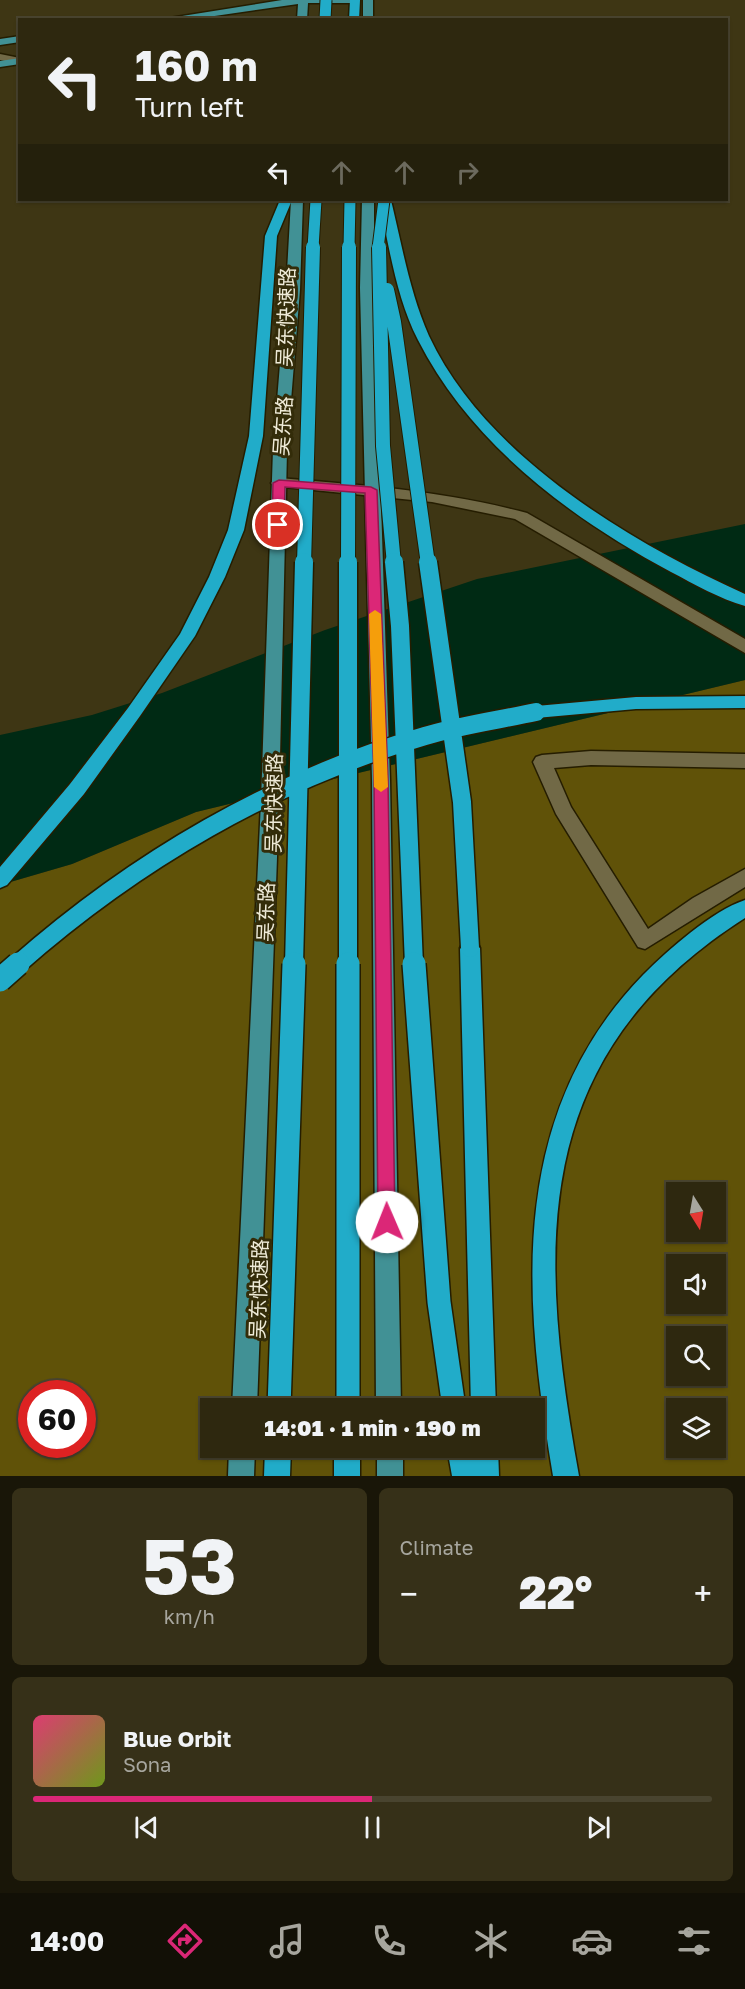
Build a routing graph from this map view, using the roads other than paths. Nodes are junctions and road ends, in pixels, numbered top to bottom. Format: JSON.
{"nodes":[{"id":1,"x":303,"y":0,"type":"edge"},
{"id":2,"x":326,"y":0,"type":"edge"},
{"id":3,"x":352,"y":0,"type":"edge"},
{"id":4,"x":368,"y":0,"type":"edge"},
{"id":5,"x":176,"y":18,"type":"edge"},
{"id":6,"x":302,"y":18,"type":"edge"},
{"id":7,"x":325,"y":18,"type":"edge"},
{"id":8,"x":354,"y":18,"type":"edge"},
{"id":9,"x":368,"y":18,"type":"edge"},
{"id":10,"x":18,"y":39,"type":"edge"},
{"id":11,"x":0,"y":42,"type":"edge"},
{"id":12,"x":0,"y":57,"type":"edge"},
{"id":13,"x":18,"y":61,"type":"edge"},
{"id":14,"x":18,"y":61,"type":"edge"},
{"id":15,"x":0,"y":64,"type":"edge"},
{"id":16,"x":285,"y":201,"type":"edge"},
{"id":17,"x":297,"y":201,"type":"edge"},
{"id":18,"x":316,"y":201,"type":"edge"},
{"id":19,"x":350,"y":201,"type":"edge"},
{"id":20,"x":368,"y":201,"type":"edge"},
{"id":21,"x":385,"y":201,"type":"edge"},
{"id":22,"x":385,"y":201,"type":"edge"},
{"id":23,"x":378,"y":252,"type":"junction"},
{"id":24,"x":279,"y":483,"type":"junction"},
{"id":25,"x":371,"y":490,"type":"junction"},
{"id":26,"x":745,"y":601,"type":"edge"},
{"id":27,"x":745,"y":647,"type":"edge"},
{"id":28,"x":745,"y":702,"type":"edge"},
{"id":29,"x":745,"y":761,"type":"edge"},
{"id":30,"x":745,"y":877,"type":"edge"},
{"id":31,"x":0,"y":880,"type":"edge"},
{"id":32,"x":745,"y":908,"type":"edge"},
{"id":33,"x":0,"y":980,"type":"edge"},
{"id":34,"x":244,"y":1398,"type":"edge"},
{"id":35,"x":279,"y":1398,"type":"edge"},
{"id":36,"x":348,"y":1398,"type":"edge"},
{"id":37,"x":389,"y":1398,"type":"edge"},
{"id":38,"x":453,"y":1398,"type":"edge"},
{"id":39,"x":484,"y":1398,"type":"edge"},
{"id":40,"x":242,"y":1458,"type":"edge"},
{"id":41,"x":278,"y":1458,"type":"edge"},
{"id":42,"x":347,"y":1458,"type":"edge"},
{"id":43,"x":390,"y":1458,"type":"edge"},
{"id":44,"x":462,"y":1458,"type":"edge"},
{"id":45,"x":485,"y":1458,"type":"edge"},
{"id":46,"x":241,"y":1476,"type":"edge"},
{"id":47,"x":277,"y":1476,"type":"edge"},
{"id":48,"x":347,"y":1476,"type":"edge"},
{"id":49,"x":390,"y":1476,"type":"edge"},
{"id":50,"x":465,"y":1476,"type":"edge"},
{"id":51,"x":486,"y":1476,"type":"edge"},
{"id":52,"x":566,"y":1476,"type":"edge"}],
"edges":[{"from":1,"to":3,"type":"main road"},
{"from":1,"to":5,"type":"main road"},
{"from":1,"to":6,"type":"main road"},
{"from":2,"to":7,"type":"highway","bridge":true},
{"from":3,"to":8,"type":"highway"},
{"from":4,"to":9,"type":"main road"},
{"from":10,"to":11,"type":"main road"},
{"from":12,"to":13,"type":"lane"},
{"from":14,"to":15,"type":"main road"},
{"from":16,"to":31,"type":"highway"},
{"from":17,"to":24,"type":"main road","name":"吴东路"},
{"from":18,"to":35,"type":"highway","name":"吴东快速路","bridge":true},
{"from":19,"to":36,"type":"highway","bridge":true},
{"from":20,"to":25,"type":"main road"},
{"from":21,"to":23,"type":"highway","bridge":true},
{"from":22,"to":26,"type":"highway"},
{"from":23,"to":38,"type":"highway","bridge":true},
{"from":23,"to":39,"type":"highway","bridge":true},
{"from":24,"to":25,"type":"lane"},
{"from":24,"to":34,"type":"main road","name":"吴东路"},
{"from":25,"to":27,"type":"lane"},
{"from":25,"to":37,"type":"main road"},
{"from":28,"to":33,"type":"highway","bridge":true},
{"from":29,"to":30,"type":"lane"},
{"from":32,"to":52,"type":"highway"},
{"from":40,"to":46,"type":"main road"},
{"from":41,"to":47,"type":"highway"},
{"from":42,"to":48,"type":"highway"},
{"from":43,"to":49,"type":"main road"},
{"from":44,"to":50,"type":"highway"},
{"from":45,"to":51,"type":"highway"}]}
